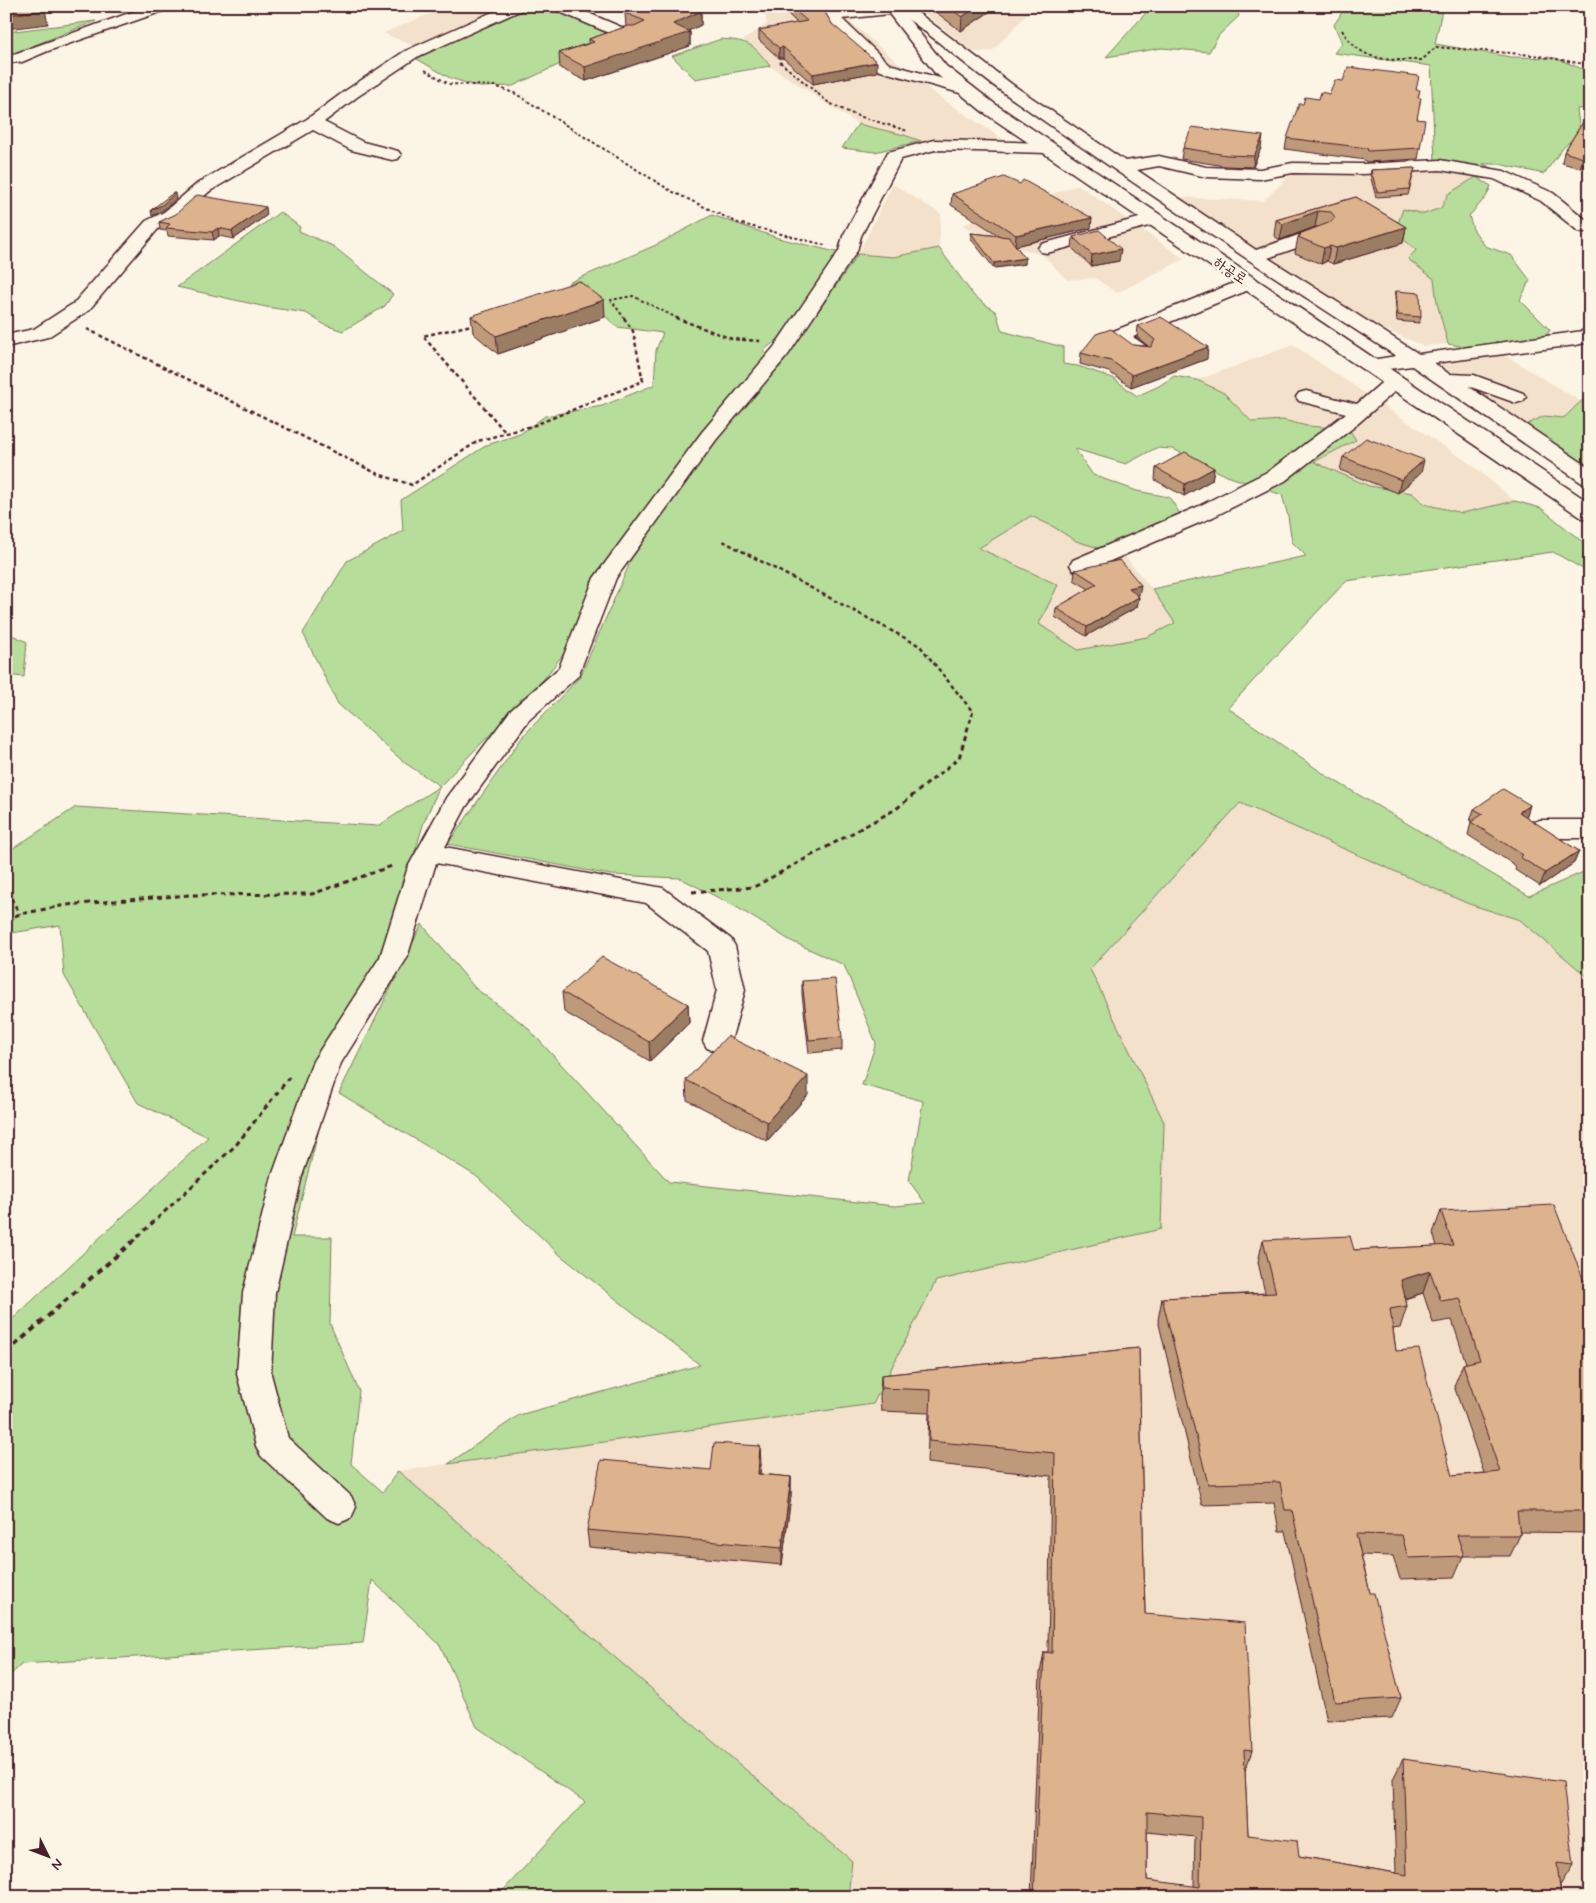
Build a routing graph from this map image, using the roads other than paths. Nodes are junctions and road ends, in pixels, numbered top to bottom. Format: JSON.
{"nodes":[{"id":1,"x":164,"y":6,"type":"edge"},
{"id":2,"x":519,"y":6,"type":"edge"},
{"id":3,"x":558,"y":6,"type":"edge"},
{"id":4,"x":622,"y":6,"type":"edge"},
{"id":5,"x":894,"y":8,"type":"edge"},
{"id":6,"x":652,"y":13,"type":"edge"},
{"id":7,"x":629,"y":36,"type":"edge"},
{"id":8,"x":6,"y":58,"type":"edge"},
{"id":9,"x":967,"y":90,"type":"junction"},
{"id":10,"x":313,"y":123,"type":"junction"},
{"id":11,"x":1048,"y":148,"type":"junction"},
{"id":12,"x":392,"y":155,"type":"dead end"},
{"id":13,"x":1122,"y":167,"type":"junction"},
{"id":14,"x":1154,"y":219,"type":"junction"},
{"id":15,"x":1588,"y":227,"type":"edge"},
{"id":16,"x":1321,"y":233,"type":"edge"},
{"id":17,"x":1047,"y":248,"type":"dead end"},
{"id":18,"x":1254,"y":257,"type":"junction"},
{"id":19,"x":1249,"y":283,"type":"junction"},
{"id":20,"x":1590,"y":336,"type":"edge"},
{"id":21,"x":6,"y":341,"type":"edge"},
{"id":22,"x":1142,"y":352,"type":"edge"},
{"id":23,"x":1417,"y":361,"type":"junction"},
{"id":24,"x":1372,"y":365,"type":"junction"},
{"id":25,"x":1443,"y":379,"type":"junction"},
{"id":26,"x":1395,"y":381,"type":"junction"},
{"id":27,"x":1306,"y":397,"type":"dead end"},
{"id":28,"x":1516,"y":397,"type":"dead end"},
{"id":29,"x":1362,"y":410,"type":"junction"},
{"id":30,"x":1587,"y":474,"type":"edge"},
{"id":31,"x":1590,"y":513,"type":"edge"},
{"id":32,"x":1081,"y":565,"type":"dead end"},
{"id":33,"x":1540,"y":829,"type":"edge"},
{"id":34,"x":1590,"y":829,"type":"edge"},
{"id":35,"x":428,"y":853,"type":"junction"},
{"id":36,"x":717,"y":1041,"type":"dead end"},
{"id":37,"x":339,"y":1508,"type":"dead end"}],
"edges":[{"from":1,"to":8,"type":"street"},
{"from":2,"to":10,"type":"street"},
{"from":3,"to":7,"type":"street"},
{"from":4,"to":6,"type":"street"},
{"from":5,"to":9,"type":"street","name":"하공로"},
{"from":5,"to":9,"type":"street"},
{"from":5,"to":13,"type":"street"},
{"from":9,"to":11,"type":"street","name":"하공로"},
{"from":10,"to":12,"type":"street"},
{"from":10,"to":21,"type":"street"},
{"from":11,"to":14,"type":"street","name":"하공로"},
{"from":11,"to":35,"type":"street"},
{"from":13,"to":15,"type":"street"},
{"from":13,"to":18,"type":"street"},
{"from":14,"to":17,"type":"street"},
{"from":14,"to":19,"type":"street","name":"하공로"},
{"from":16,"to":18,"type":"street"},
{"from":18,"to":23,"type":"street"},
{"from":19,"to":22,"type":"street"},
{"from":19,"to":24,"type":"street","name":"하공로"},
{"from":20,"to":23,"type":"street"},
{"from":23,"to":24,"type":"street"},
{"from":23,"to":25,"type":"street"},
{"from":24,"to":26,"type":"street","name":"하공로"},
{"from":25,"to":28,"type":"street"},
{"from":25,"to":30,"type":"street"},
{"from":26,"to":29,"type":"street"},
{"from":26,"to":31,"type":"street","name":"하공로"},
{"from":27,"to":29,"type":"street"},
{"from":29,"to":32,"type":"street"},
{"from":33,"to":34,"type":"street"},
{"from":35,"to":36,"type":"street"},
{"from":35,"to":37,"type":"street"}]}
